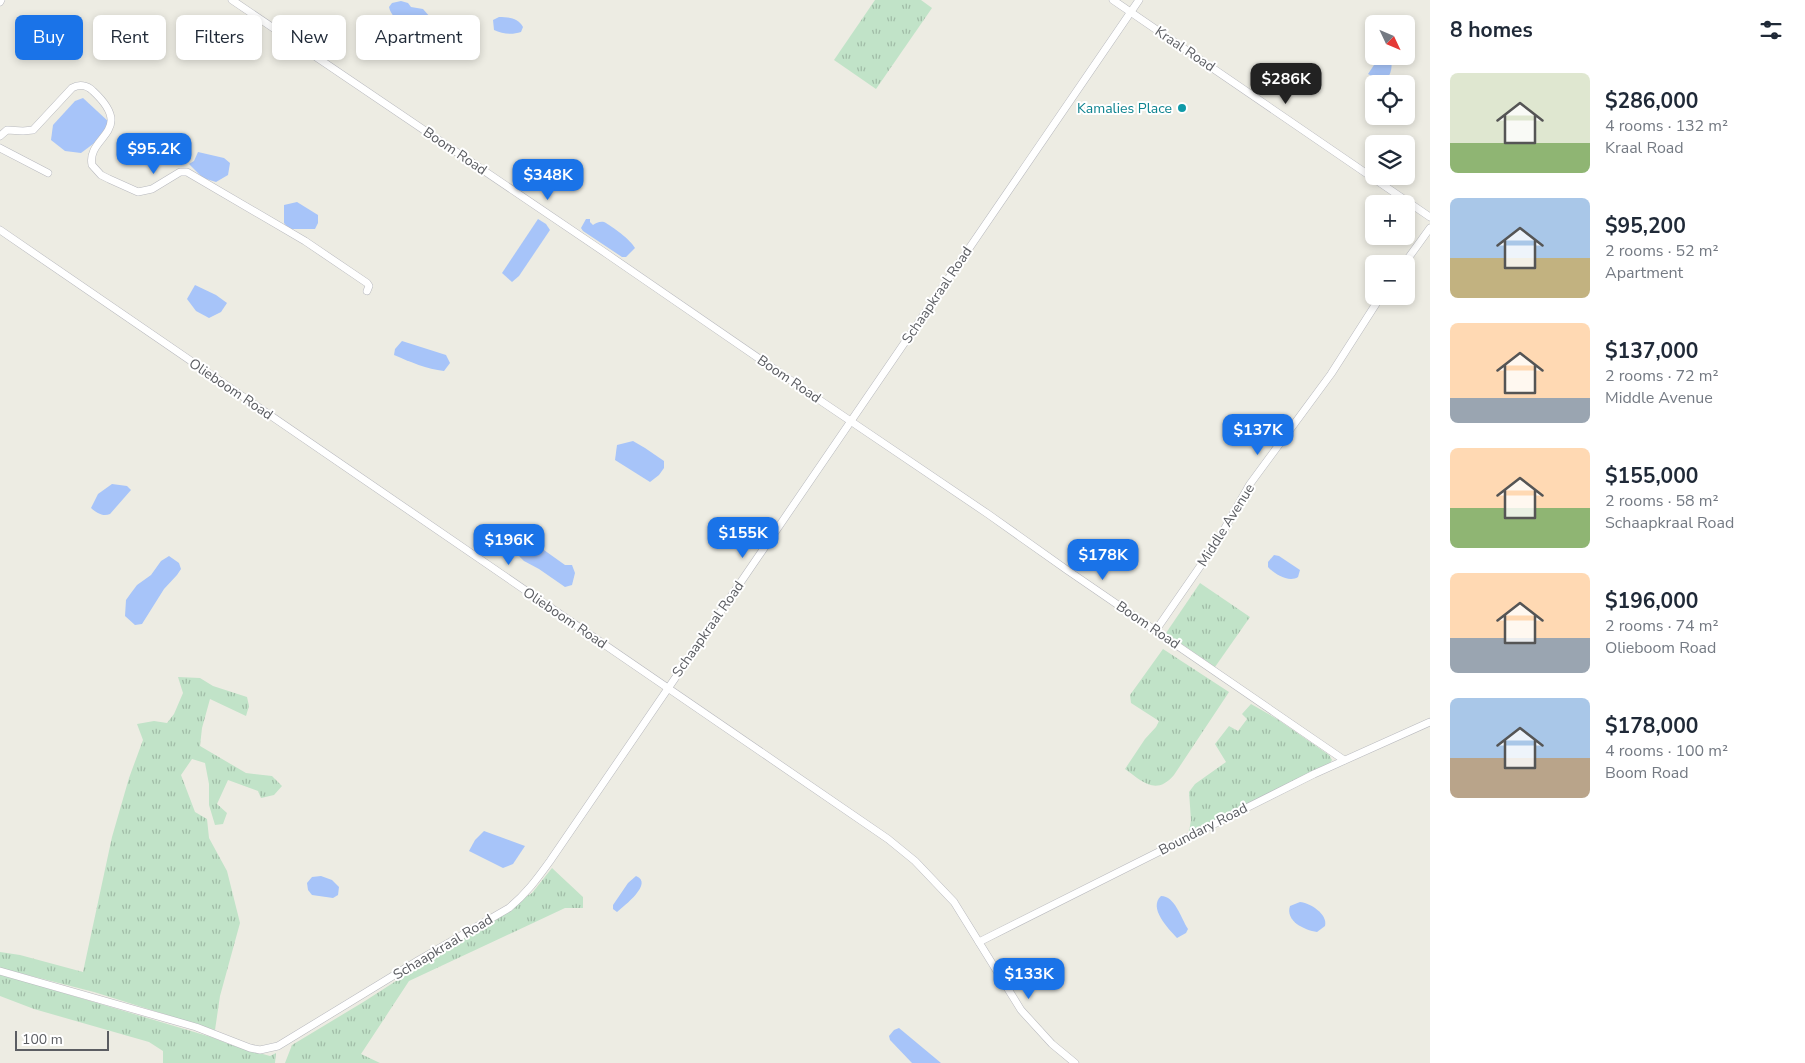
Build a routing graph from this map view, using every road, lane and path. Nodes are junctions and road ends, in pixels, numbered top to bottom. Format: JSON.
{"nodes":[{"id":1,"x":232,"y":0,"type":"edge"},
{"id":2,"x":1114,"y":0,"type":"edge"},
{"id":3,"x":1139,"y":0,"type":"edge"},
{"id":4,"x":1131,"y":12,"type":"junction"},
{"id":5,"x":0,"y":136,"type":"edge"},
{"id":6,"x":0,"y":148,"type":"edge"},
{"id":7,"x":48,"y":173,"type":"dead end"},
{"id":8,"x":1430,"y":217,"type":"edge"},
{"id":9,"x":1430,"y":228,"type":"edge"},
{"id":10,"x":0,"y":230,"type":"edge"},
{"id":11,"x":1410,"y":255,"type":"edge"},
{"id":12,"x":367,"y":291,"type":"dead end"},
{"id":13,"x":1375,"y":305,"type":"edge"},
{"id":14,"x":850,"y":421,"type":"junction"},
{"id":15,"x":1156,"y":630,"type":"junction"},
{"id":16,"x":667,"y":688,"type":"junction"},
{"id":17,"x":1430,"y":722,"type":"edge"},
{"id":18,"x":1344,"y":760,"type":"junction"},
{"id":19,"x":979,"y":942,"type":"junction"},
{"id":20,"x":0,"y":970,"type":"edge"},
{"id":21,"x":1075,"y":1063,"type":"edge"}],
"edges":[{"from":1,"to":14,"type":"street","name":"Boom Road"},
{"from":2,"to":4,"type":"street","name":"Kraal Road"},
{"from":3,"to":4,"type":"street","name":"Schaapkraal Road"},
{"from":4,"to":8,"type":"street","name":"Kraal Road"},
{"from":4,"to":14,"type":"street","name":"Schaapkraal Road"},
{"from":5,"to":12,"type":"street"},
{"from":6,"to":7,"type":"street"},
{"from":9,"to":11,"type":"street"},
{"from":10,"to":16,"type":"street","name":"Olieboom Road"},
{"from":13,"to":15,"type":"street","name":"Middle Avenue"},
{"from":14,"to":15,"type":"street","name":"Boom Road"},
{"from":14,"to":16,"type":"street","name":"Schaapkraal Road"},
{"from":15,"to":18,"type":"street","name":"Boom Road"},
{"from":16,"to":19,"type":"street","name":"Olieboom Road"},
{"from":16,"to":20,"type":"street","name":"Schaapkraal Road"},
{"from":17,"to":18,"type":"street","name":"Boundary Road"},
{"from":18,"to":19,"type":"street","name":"Boundary Road"},
{"from":19,"to":21,"type":"street","name":"Olieboom Road"}]}
